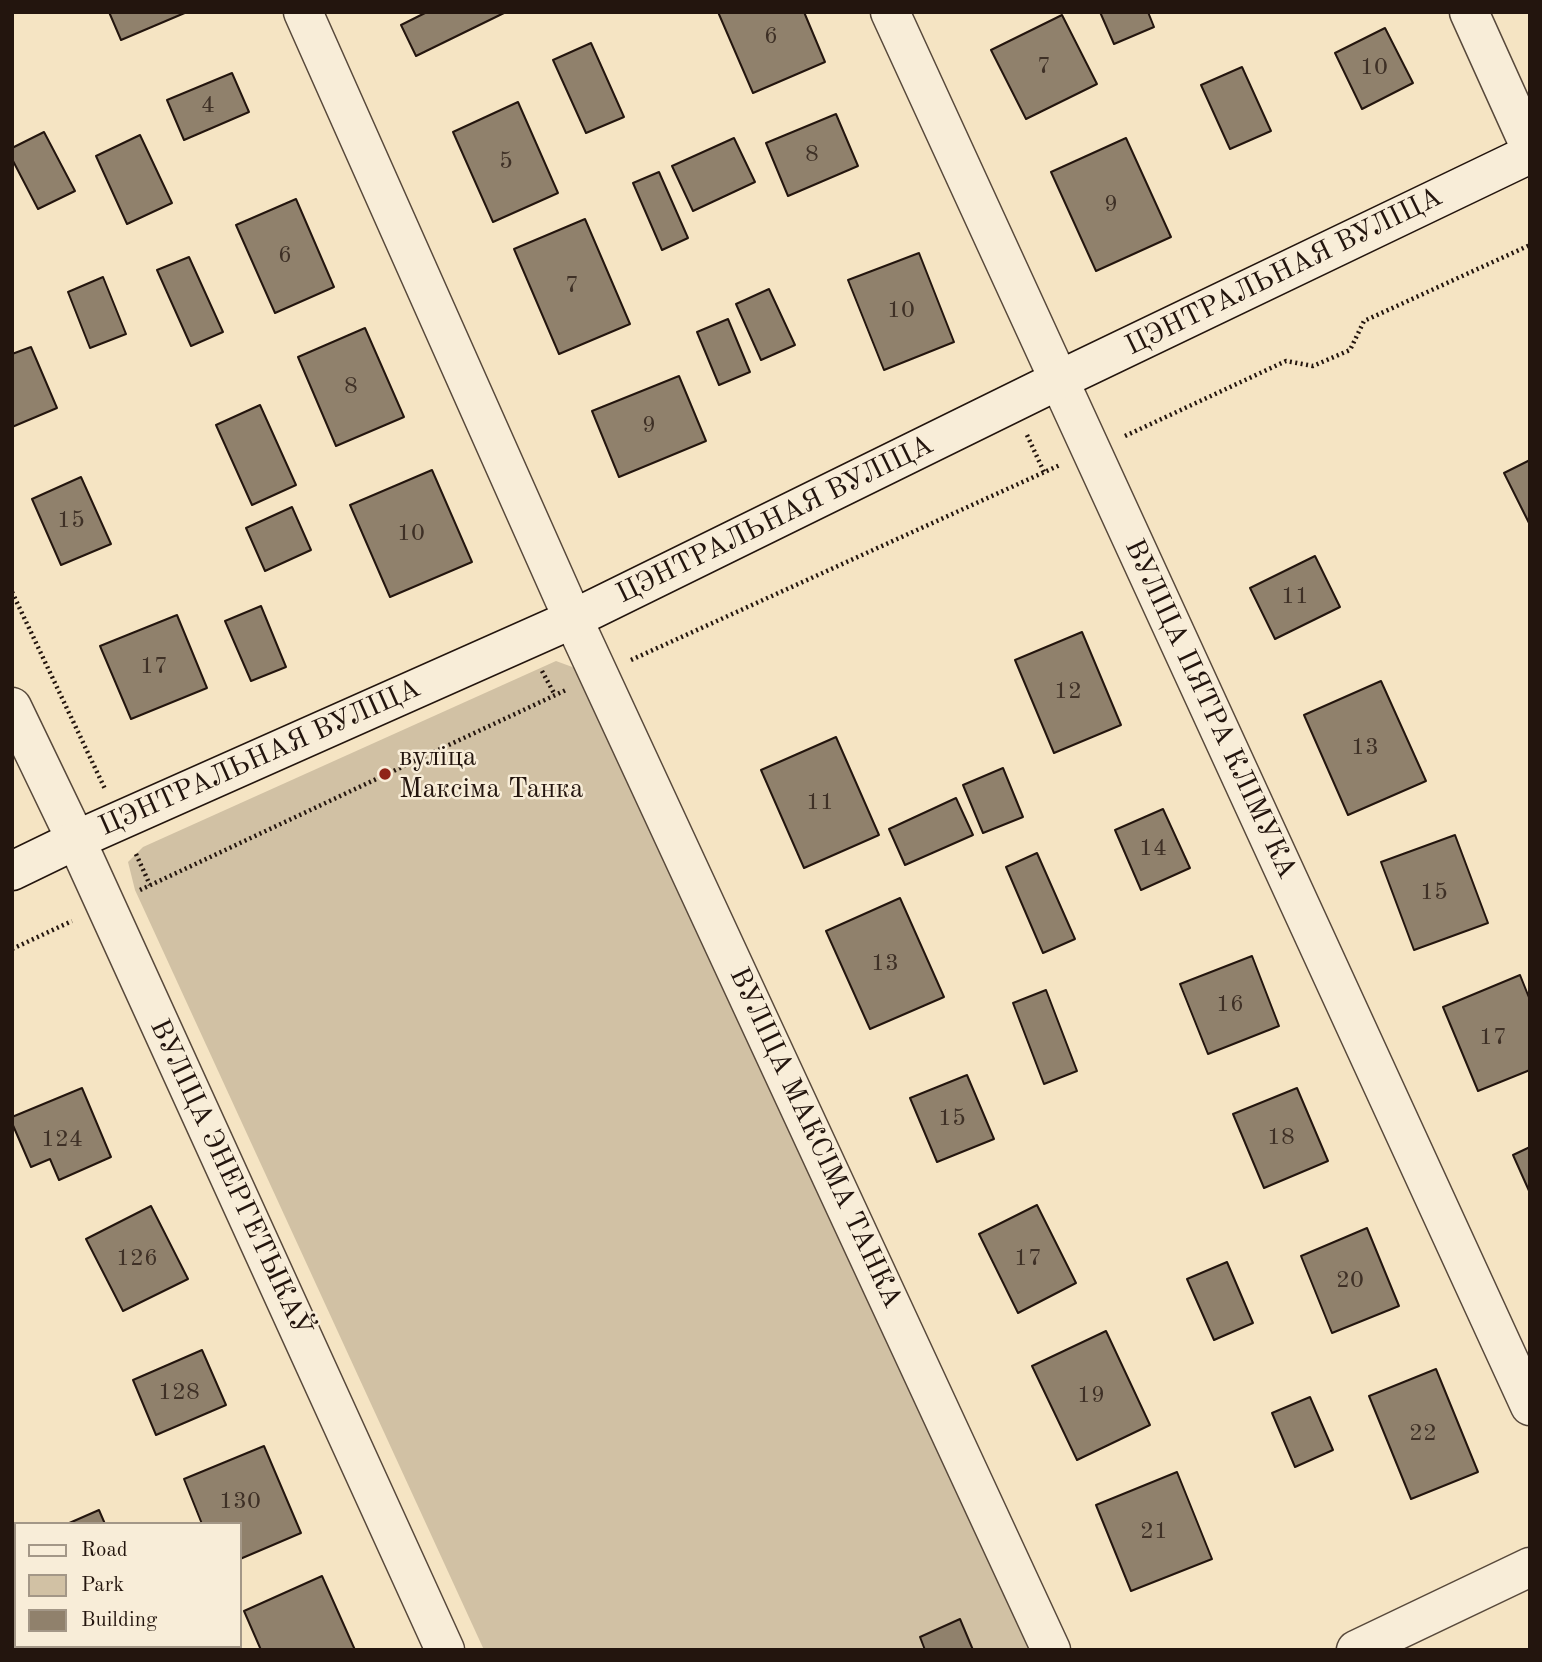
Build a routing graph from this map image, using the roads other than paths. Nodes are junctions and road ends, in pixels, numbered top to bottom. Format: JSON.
{"nodes":[{"id":1,"x":303,"y":12,"type":"edge"},
{"id":2,"x":890,"y":12,"type":"edge"},
{"id":3,"x":1469,"y":12,"type":"edge"},
{"id":4,"x":1530,"y":147,"type":"edge"},
{"id":5,"x":1530,"y":154,"type":"edge"},
{"id":6,"x":1059,"y":380,"type":"junction"},
{"id":7,"x":573,"y":619,"type":"junction"},
{"id":8,"x":12,"y":707,"type":"edge"},
{"id":9,"x":76,"y":840,"type":"junction"},
{"id":10,"x":12,"y":871,"type":"edge"},
{"id":11,"x":1530,"y":1406,"type":"edge"},
{"id":12,"x":1530,"y":1567,"type":"edge"},
{"id":13,"x":445,"y":1650,"type":"edge"},
{"id":14,"x":1051,"y":1650,"type":"edge"},
{"id":15,"x":1356,"y":1650,"type":"edge"}],
"edges":[{"from":1,"to":7,"type":"street","name":"ВУЛІЦА МАКСІМА ТАНКА"},
{"from":2,"to":6,"type":"street","name":"ВУЛІЦА ПЯТРА КЛІМУКА"},
{"from":3,"to":4,"type":"street"},
{"from":5,"to":6,"type":"street","name":"ЦЭНТРАЛЬНАЯ ВУЛІЦА"},
{"from":6,"to":7,"type":"street","name":"ЦЭНТРАЛЬНАЯ ВУЛІЦА"},
{"from":6,"to":11,"type":"street","name":"ВУЛІЦА ПЯТРА КЛІМУКА"},
{"from":7,"to":9,"type":"street","name":"ЦЭНТРАЛЬНАЯ ВУЛІЦА"},
{"from":7,"to":14,"type":"street","name":"ВУЛІЦА МАКСІМА ТАНКА"},
{"from":8,"to":9,"type":"street","name":"ВУЛІЦА ЭНЕРГЕТЫКАЎ"},
{"from":9,"to":10,"type":"street","name":"ЦЭНТРАЛЬНАЯ ВУЛІЦА"},
{"from":9,"to":13,"type":"street","name":"ВУЛІЦА ЭНЕРГЕТЫКАЎ"},
{"from":12,"to":15,"type":"street"}]}
